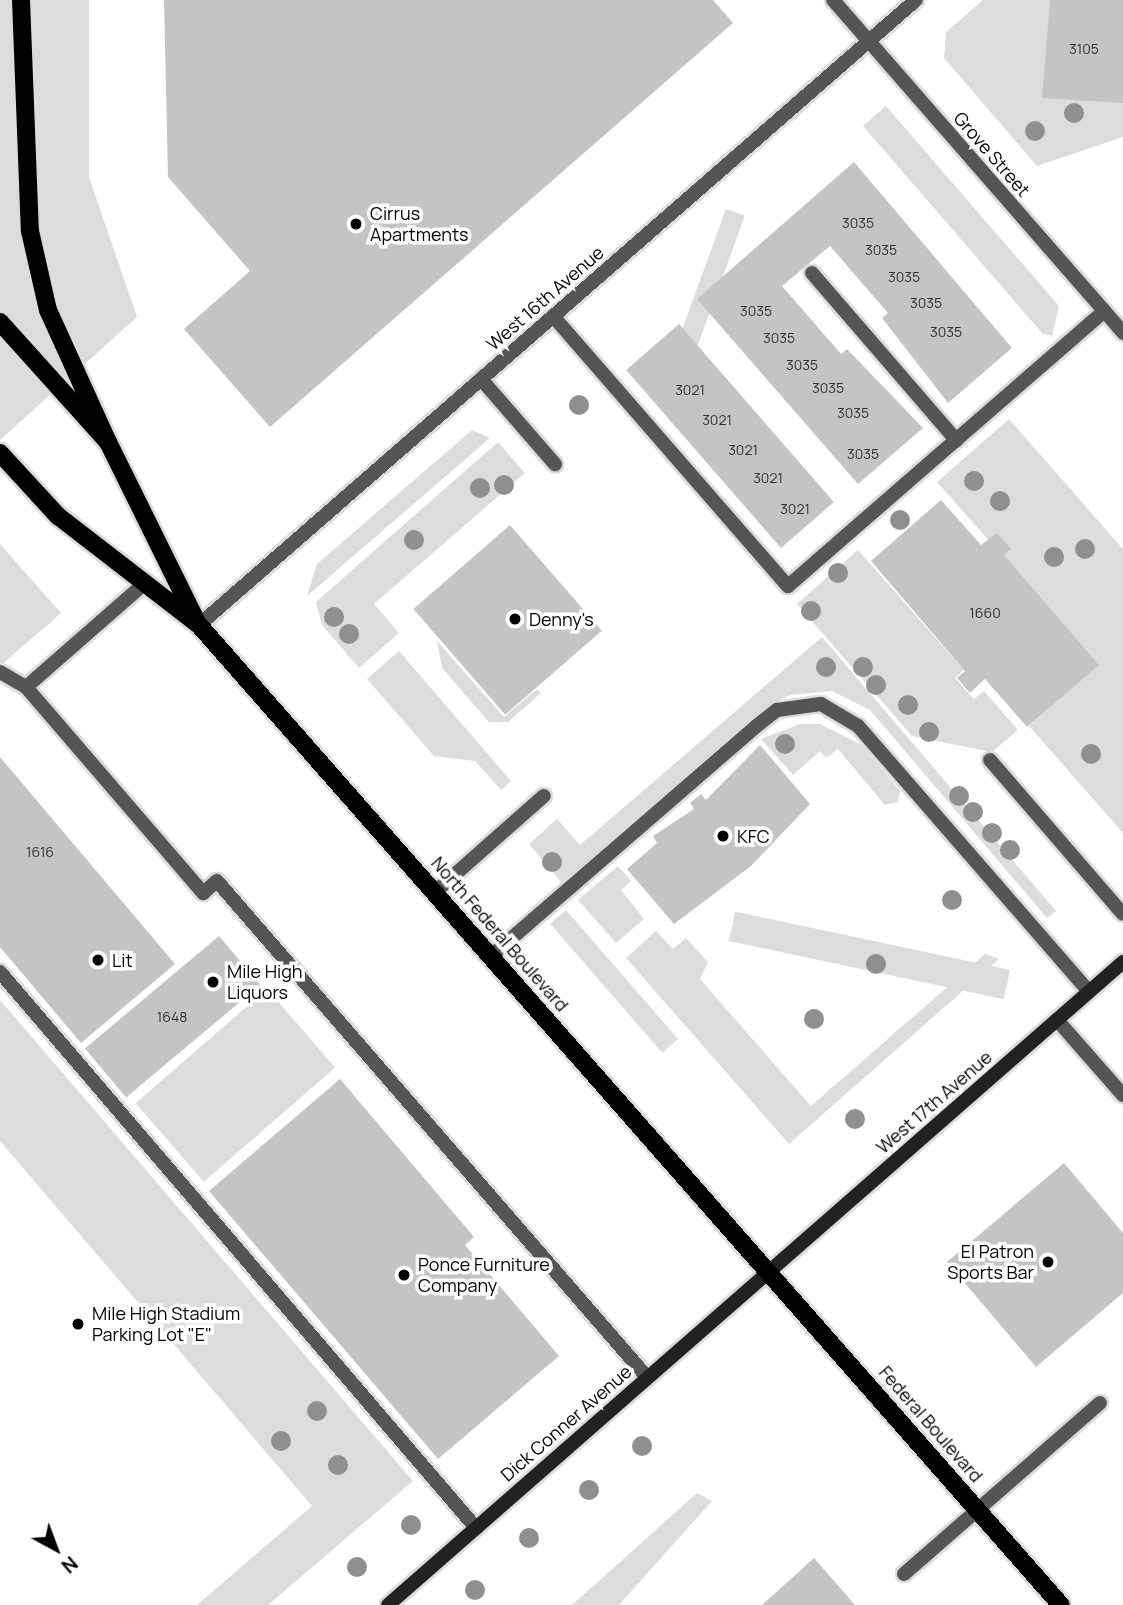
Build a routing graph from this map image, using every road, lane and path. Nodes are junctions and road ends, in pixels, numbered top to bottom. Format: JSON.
{"nodes":[{"id":1,"x":21,"y":0,"type":"edge"},
{"id":2,"x":833,"y":0,"type":"edge"},
{"id":3,"x":916,"y":0,"type":"edge"},
{"id":4,"x":869,"y":41,"type":"junction"},
{"id":5,"x":812,"y":273,"type":"dead end"},
{"id":6,"x":1104,"y":311,"type":"junction"},
{"id":7,"x":553,"y":316,"type":"junction"},
{"id":8,"x":0,"y":321,"type":"edge"},
{"id":9,"x":1123,"y":333,"type":"edge"},
{"id":10,"x":481,"y":379,"type":"junction"},
{"id":11,"x":956,"y":440,"type":"junction"},
{"id":12,"x":108,"y":442,"type":"junction"},
{"id":13,"x":0,"y":453,"type":"edge"},
{"id":14,"x":555,"y":464,"type":"dead end"},
{"id":15,"x":145,"y":583,"type":"junction"},
{"id":16,"x":199,"y":625,"type":"junction"},
{"id":17,"x":0,"y":672,"type":"edge"},
{"id":18,"x":26,"y":687,"type":"junction"},
{"id":19,"x":990,"y":760,"type":"dead end"},
{"id":20,"x":544,"y":796,"type":"dead end"},
{"id":21,"x":435,"y":892,"type":"junction"},
{"id":22,"x":1123,"y":914,"type":"edge"},
{"id":23,"x":491,"y":956,"type":"junction"},
{"id":24,"x":1123,"y":962,"type":"edge"},
{"id":25,"x":0,"y":972,"type":"edge"},
{"id":26,"x":1089,"y":992,"type":"junction"},
{"id":27,"x":1057,"y":1020,"type":"junction"},
{"id":28,"x":1123,"y":1095,"type":"edge"},
{"id":29,"x":770,"y":1270,"type":"junction"},
{"id":30,"x":647,"y":1377,"type":"junction"},
{"id":31,"x":1100,"y":1403,"type":"dead end"},
{"id":32,"x":978,"y":1509,"type":"junction"},
{"id":33,"x":476,"y":1528,"type":"junction"},
{"id":34,"x":904,"y":1574,"type":"dead end"},
{"id":35,"x":388,"y":1605,"type":"edge"},
{"id":36,"x":1061,"y":1605,"type":"edge"}],
"edges":[{"from":1,"to":12,"type":"main road"},
{"from":2,"to":4,"type":"street","name":"Grove Street"},
{"from":3,"to":4,"type":"street","name":"West 16th Avenue"},
{"from":4,"to":6,"type":"street","name":"Grove Street"},
{"from":4,"to":7,"type":"street","name":"West 16th Avenue"},
{"from":5,"to":11,"type":"street"},
{"from":6,"to":9,"type":"street","name":"Grove Street"},
{"from":6,"to":11,"type":"street"},
{"from":7,"to":10,"type":"street","name":"West 16th Avenue"},
{"from":7,"to":11,"type":"street"},
{"from":8,"to":12,"type":"main road","name":"North Federal Boulevard"},
{"from":10,"to":14,"type":"street"},
{"from":10,"to":16,"type":"street","name":"West 16th Avenue"},
{"from":12,"to":16,"type":"main road","name":"North Federal Boulevard"},
{"from":13,"to":15,"type":"main road","name":"North Federal Boulevard"},
{"from":15,"to":16,"type":"main road","name":"North Federal Boulevard"},
{"from":15,"to":18,"type":"street"},
{"from":16,"to":21,"type":"main road","name":"North Federal Boulevard"},
{"from":17,"to":18,"type":"street"},
{"from":18,"to":30,"type":"street"},
{"from":19,"to":22,"type":"street"},
{"from":20,"to":21,"type":"street"},
{"from":21,"to":23,"type":"main road","name":"North Federal Boulevard"},
{"from":23,"to":26,"type":"street"},
{"from":23,"to":29,"type":"main road","name":"North Federal Boulevard"},
{"from":24,"to":26,"type":"street","name":"West 17th Avenue"},
{"from":25,"to":33,"type":"street"},
{"from":26,"to":27,"type":"street","name":"West 17th Avenue"},
{"from":27,"to":28,"type":"street"},
{"from":27,"to":29,"type":"street","name":"West 17th Avenue"},
{"from":29,"to":30,"type":"street","name":"Dick Conner Avenue"},
{"from":29,"to":32,"type":"main road","name":"Federal Boulevard"},
{"from":30,"to":33,"type":"street","name":"Dick Conner Avenue"},
{"from":31,"to":32,"type":"street"},
{"from":32,"to":34,"type":"street"},
{"from":32,"to":36,"type":"main road","name":"Federal Boulevard"},
{"from":33,"to":35,"type":"street","name":"Dick Conner Avenue"}]}
